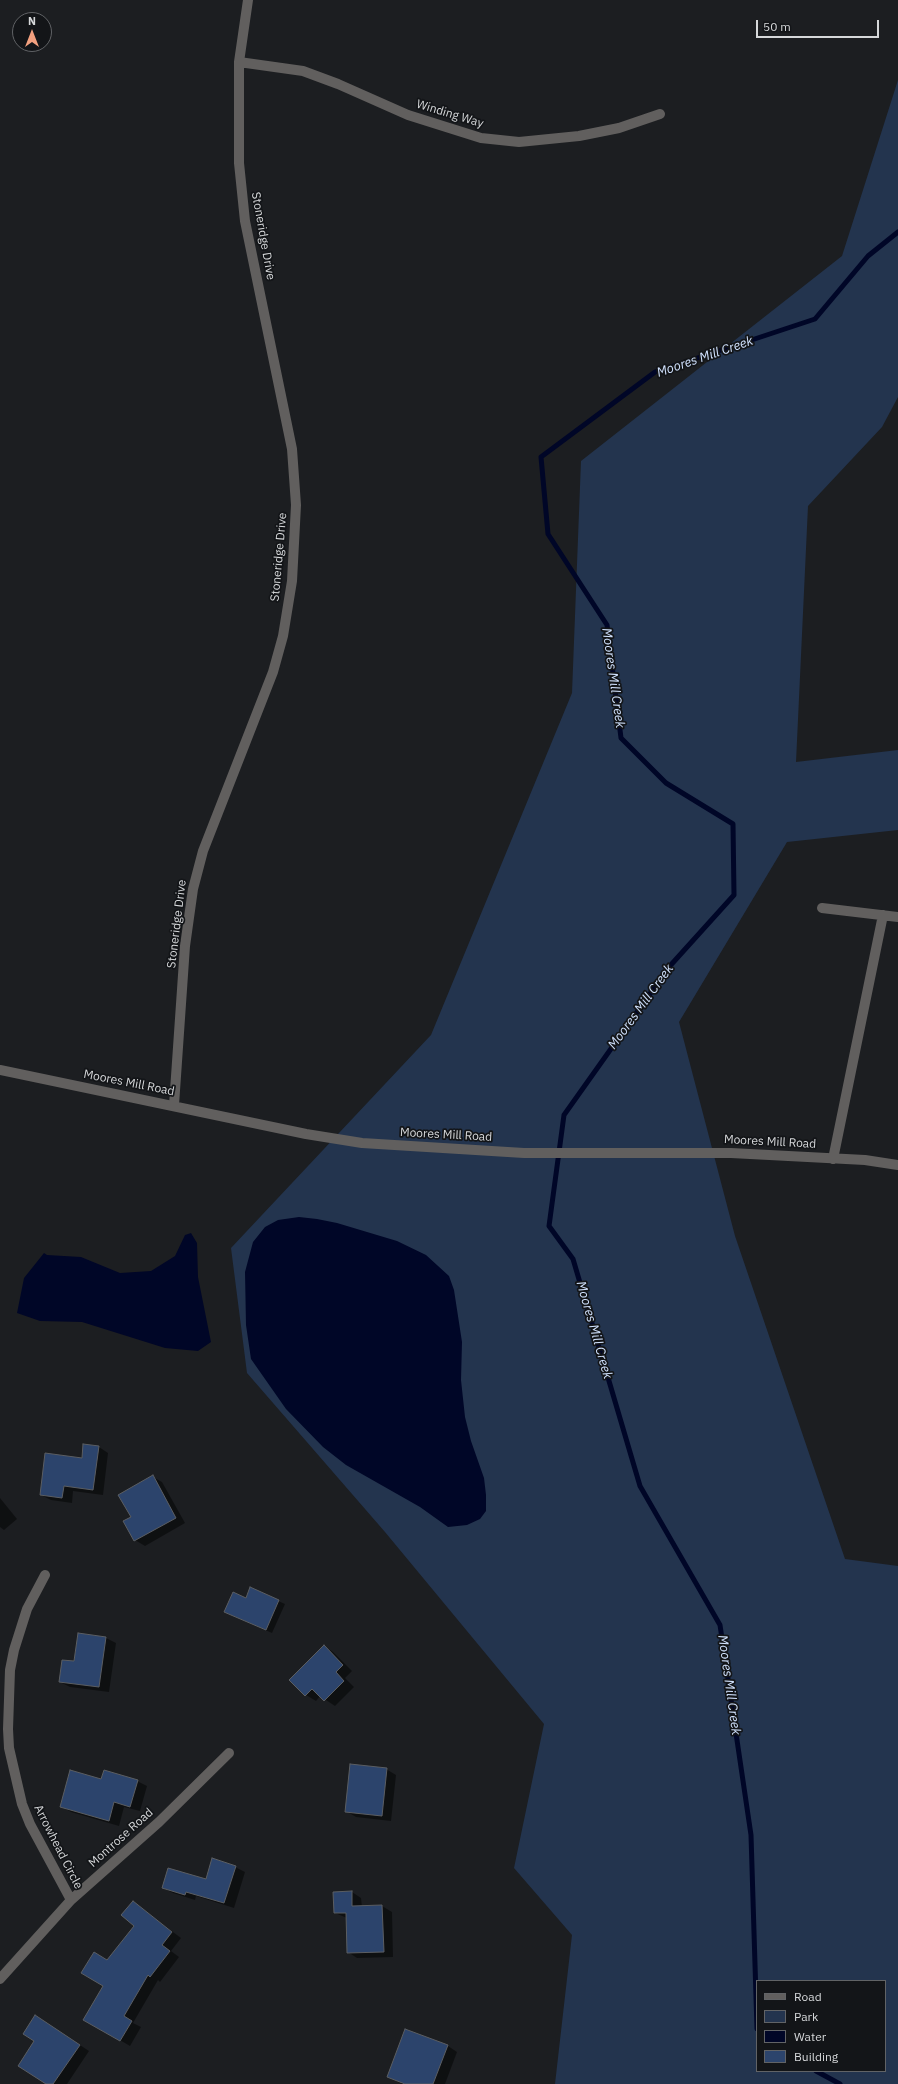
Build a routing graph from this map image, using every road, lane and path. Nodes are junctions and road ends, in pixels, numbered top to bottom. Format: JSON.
{"nodes":[{"id":1,"x":248,"y":0,"type":"edge"},
{"id":2,"x":239,"y":62,"type":"junction"},
{"id":3,"x":660,"y":114,"type":"dead end"},
{"id":4,"x":822,"y":908,"type":"dead end"},
{"id":5,"x":884,"y":915,"type":"junction"},
{"id":6,"x":898,"y":917,"type":"edge"},
{"id":7,"x":0,"y":1070,"type":"edge"},
{"id":8,"x":174,"y":1105,"type":"junction"},
{"id":9,"x":833,"y":1158,"type":"junction"},
{"id":10,"x":898,"y":1165,"type":"edge"},
{"id":11,"x":45,"y":1575,"type":"dead end"},
{"id":12,"x":229,"y":1753,"type":"dead end"},
{"id":13,"x":71,"y":1900,"type":"junction"},
{"id":14,"x":0,"y":1979,"type":"edge"}],
"edges":[{"from":1,"to":2,"type":"street","name":"Stoneridge Drive"},
{"from":2,"to":3,"type":"street","name":"Winding Way"},
{"from":2,"to":8,"type":"street","name":"Stoneridge Drive"},
{"from":4,"to":5,"type":"street"},
{"from":5,"to":6,"type":"street"},
{"from":5,"to":9,"type":"street"},
{"from":7,"to":8,"type":"street","name":"Moores Mill Road"},
{"from":8,"to":9,"type":"street","name":"Moores Mill Road"},
{"from":9,"to":10,"type":"street","name":"Moores Mill Road"},
{"from":11,"to":13,"type":"street","name":"Arrowhead Circle"},
{"from":12,"to":13,"type":"street","name":"Montrose Road"},
{"from":13,"to":14,"type":"street","name":"Montrose Road"}]}
